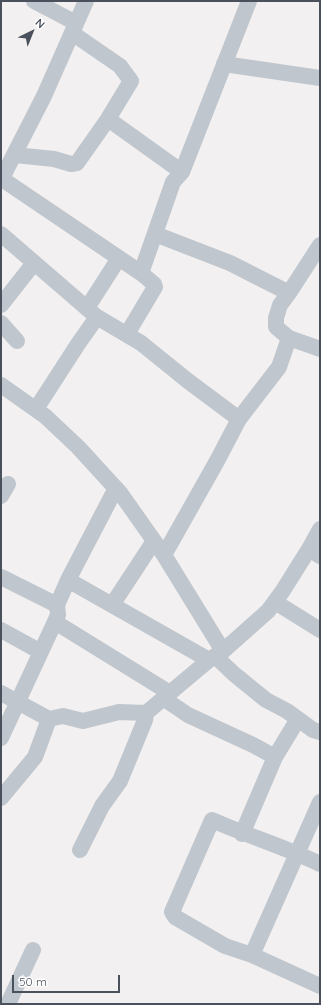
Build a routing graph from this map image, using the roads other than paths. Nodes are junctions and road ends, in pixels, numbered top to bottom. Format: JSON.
{"nodes":[{"id":1,"x":34,"y":1,"type":"edge"},
{"id":2,"x":86,"y":1,"type":"edge"},
{"id":3,"x":248,"y":1,"type":"edge"},
{"id":4,"x":74,"y":28,"type":"junction"},
{"id":5,"x":224,"y":64,"type":"junction"},
{"id":6,"x":320,"y":78,"type":"edge"},
{"id":7,"x":108,"y":119,"type":"junction"},
{"id":8,"x":15,"y":155,"type":"junction"},
{"id":9,"x":182,"y":172,"type":"junction"},
{"id":10,"x":1,"y":180,"type":"edge"},
{"id":11,"x":1,"y":234,"type":"edge"},
{"id":12,"x":155,"y":234,"type":"junction"},
{"id":13,"x":320,"y":245,"type":"edge"},
{"id":14,"x":119,"y":258,"type":"junction"},
{"id":15,"x":34,"y":263,"type":"junction"},
{"id":16,"x":141,"y":273,"type":"junction"},
{"id":17,"x":289,"y":292,"type":"junction"},
{"id":18,"x":1,"y":305,"type":"edge"},
{"id":19,"x":92,"y":312,"type":"junction"},
{"id":20,"x":1,"y":323,"type":"edge"},
{"id":21,"x":127,"y":334,"type":"junction"},
{"id":22,"x":289,"y":338,"type":"junction"},
{"id":23,"x":17,"y":341,"type":"dead end"},
{"id":24,"x":320,"y":349,"type":"edge"},
{"id":25,"x":1,"y":385,"type":"edge"},
{"id":26,"x":36,"y":409,"type":"junction"},
{"id":27,"x":239,"y":419,"type":"junction"},
{"id":28,"x":116,"y":488,"type":"junction"},
{"id":29,"x":320,"y":529,"type":"edge"},
{"id":30,"x":154,"y":540,"type":"junction"},
{"id":31,"x":314,"y":552,"type":"edge"},
{"id":32,"x":164,"y":555,"type":"junction"},
{"id":33,"x":1,"y":577,"type":"edge"},
{"id":34,"x":68,"y":580,"type":"junction"},
{"id":35,"x":275,"y":602,"type":"junction"},
{"id":36,"x":57,"y":605,"type":"junction"},
{"id":37,"x":112,"y":605,"type":"junction"},
{"id":38,"x":55,"y":622,"type":"junction"},
{"id":39,"x":1,"y":630,"type":"edge"},
{"id":40,"x":320,"y":630,"type":"edge"},
{"id":41,"x":41,"y":652,"type":"junction"},
{"id":42,"x":216,"y":656,"type":"junction"},
{"id":43,"x":1,"y":693,"type":"edge"},
{"id":44,"x":166,"y":695,"type":"junction"},
{"id":45,"x":17,"y":701,"type":"junction"},
{"id":46,"x":146,"y":713,"type":"junction"},
{"id":47,"x":49,"y":719,"type":"junction"},
{"id":48,"x":298,"y":719,"type":"junction"},
{"id":49,"x":320,"y":732,"type":"edge"},
{"id":50,"x":1,"y":738,"type":"edge"},
{"id":51,"x":275,"y":757,"type":"junction"},
{"id":52,"x":1,"y":798,"type":"edge"},
{"id":53,"x":320,"y":802,"type":"edge"},
{"id":54,"x":242,"y":834,"type":"junction"},
{"id":55,"x":80,"y":850,"type":"dead end"},
{"id":56,"x":298,"y":854,"type":"junction"},
{"id":57,"x":320,"y":864,"type":"edge"},
{"id":58,"x":33,"y":950,"type":"dead end"},
{"id":59,"x":252,"y":955,"type":"junction"},
{"id":60,"x":320,"y":986,"type":"edge"},
{"id":61,"x":8,"y":1004,"type":"edge"}],
"edges":[{"from":1,"to":4,"type":"street"},
{"from":2,"to":4,"type":"street"},
{"from":3,"to":5,"type":"street"},
{"from":4,"to":7,"type":"street"},
{"from":4,"to":8,"type":"street"},
{"from":5,"to":6,"type":"street"},
{"from":5,"to":9,"type":"street"},
{"from":7,"to":8,"type":"street"},
{"from":7,"to":9,"type":"street"},
{"from":8,"to":10,"type":"street"},
{"from":9,"to":12,"type":"street"},
{"from":10,"to":14,"type":"street"},
{"from":11,"to":15,"type":"street"},
{"from":12,"to":16,"type":"street"},
{"from":12,"to":17,"type":"street"},
{"from":13,"to":17,"type":"street"},
{"from":14,"to":16,"type":"street"},
{"from":14,"to":19,"type":"street"},
{"from":15,"to":18,"type":"street"},
{"from":15,"to":19,"type":"street"},
{"from":16,"to":21,"type":"street"},
{"from":17,"to":22,"type":"street"},
{"from":19,"to":21,"type":"street"},
{"from":19,"to":26,"type":"street"},
{"from":20,"to":23,"type":"street"},
{"from":21,"to":27,"type":"street"},
{"from":22,"to":24,"type":"street"},
{"from":22,"to":27,"type":"street"},
{"from":25,"to":26,"type":"street"},
{"from":26,"to":28,"type":"street"},
{"from":27,"to":32,"type":"street"},
{"from":28,"to":30,"type":"street"},
{"from":28,"to":34,"type":"street"},
{"from":29,"to":31,"type":"street"},
{"from":30,"to":32,"type":"street"},
{"from":30,"to":37,"type":"street"},
{"from":31,"to":35,"type":"street"},
{"from":32,"to":42,"type":"street"},
{"from":33,"to":36,"type":"street"},
{"from":34,"to":36,"type":"street"},
{"from":34,"to":37,"type":"street"},
{"from":35,"to":40,"type":"street"},
{"from":35,"to":42,"type":"street"},
{"from":36,"to":38,"type":"street"},
{"from":37,"to":42,"type":"street"},
{"from":38,"to":41,"type":"street"},
{"from":38,"to":44,"type":"street"},
{"from":39,"to":41,"type":"street"},
{"from":41,"to":45,"type":"street"},
{"from":42,"to":44,"type":"street"},
{"from":42,"to":48,"type":"street"},
{"from":43,"to":45,"type":"street"},
{"from":44,"to":46,"type":"street"},
{"from":44,"to":51,"type":"street"},
{"from":45,"to":47,"type":"street"},
{"from":45,"to":50,"type":"street"},
{"from":46,"to":47,"type":"street"},
{"from":46,"to":55,"type":"street"},
{"from":47,"to":52,"type":"street"},
{"from":48,"to":49,"type":"street"},
{"from":48,"to":51,"type":"street"},
{"from":51,"to":54,"type":"street"},
{"from":53,"to":56,"type":"street"},
{"from":54,"to":56,"type":"street"},
{"from":54,"to":59,"type":"street"},
{"from":56,"to":57,"type":"street"},
{"from":56,"to":59,"type":"street"},
{"from":58,"to":61,"type":"street"},
{"from":59,"to":60,"type":"street"}]}
